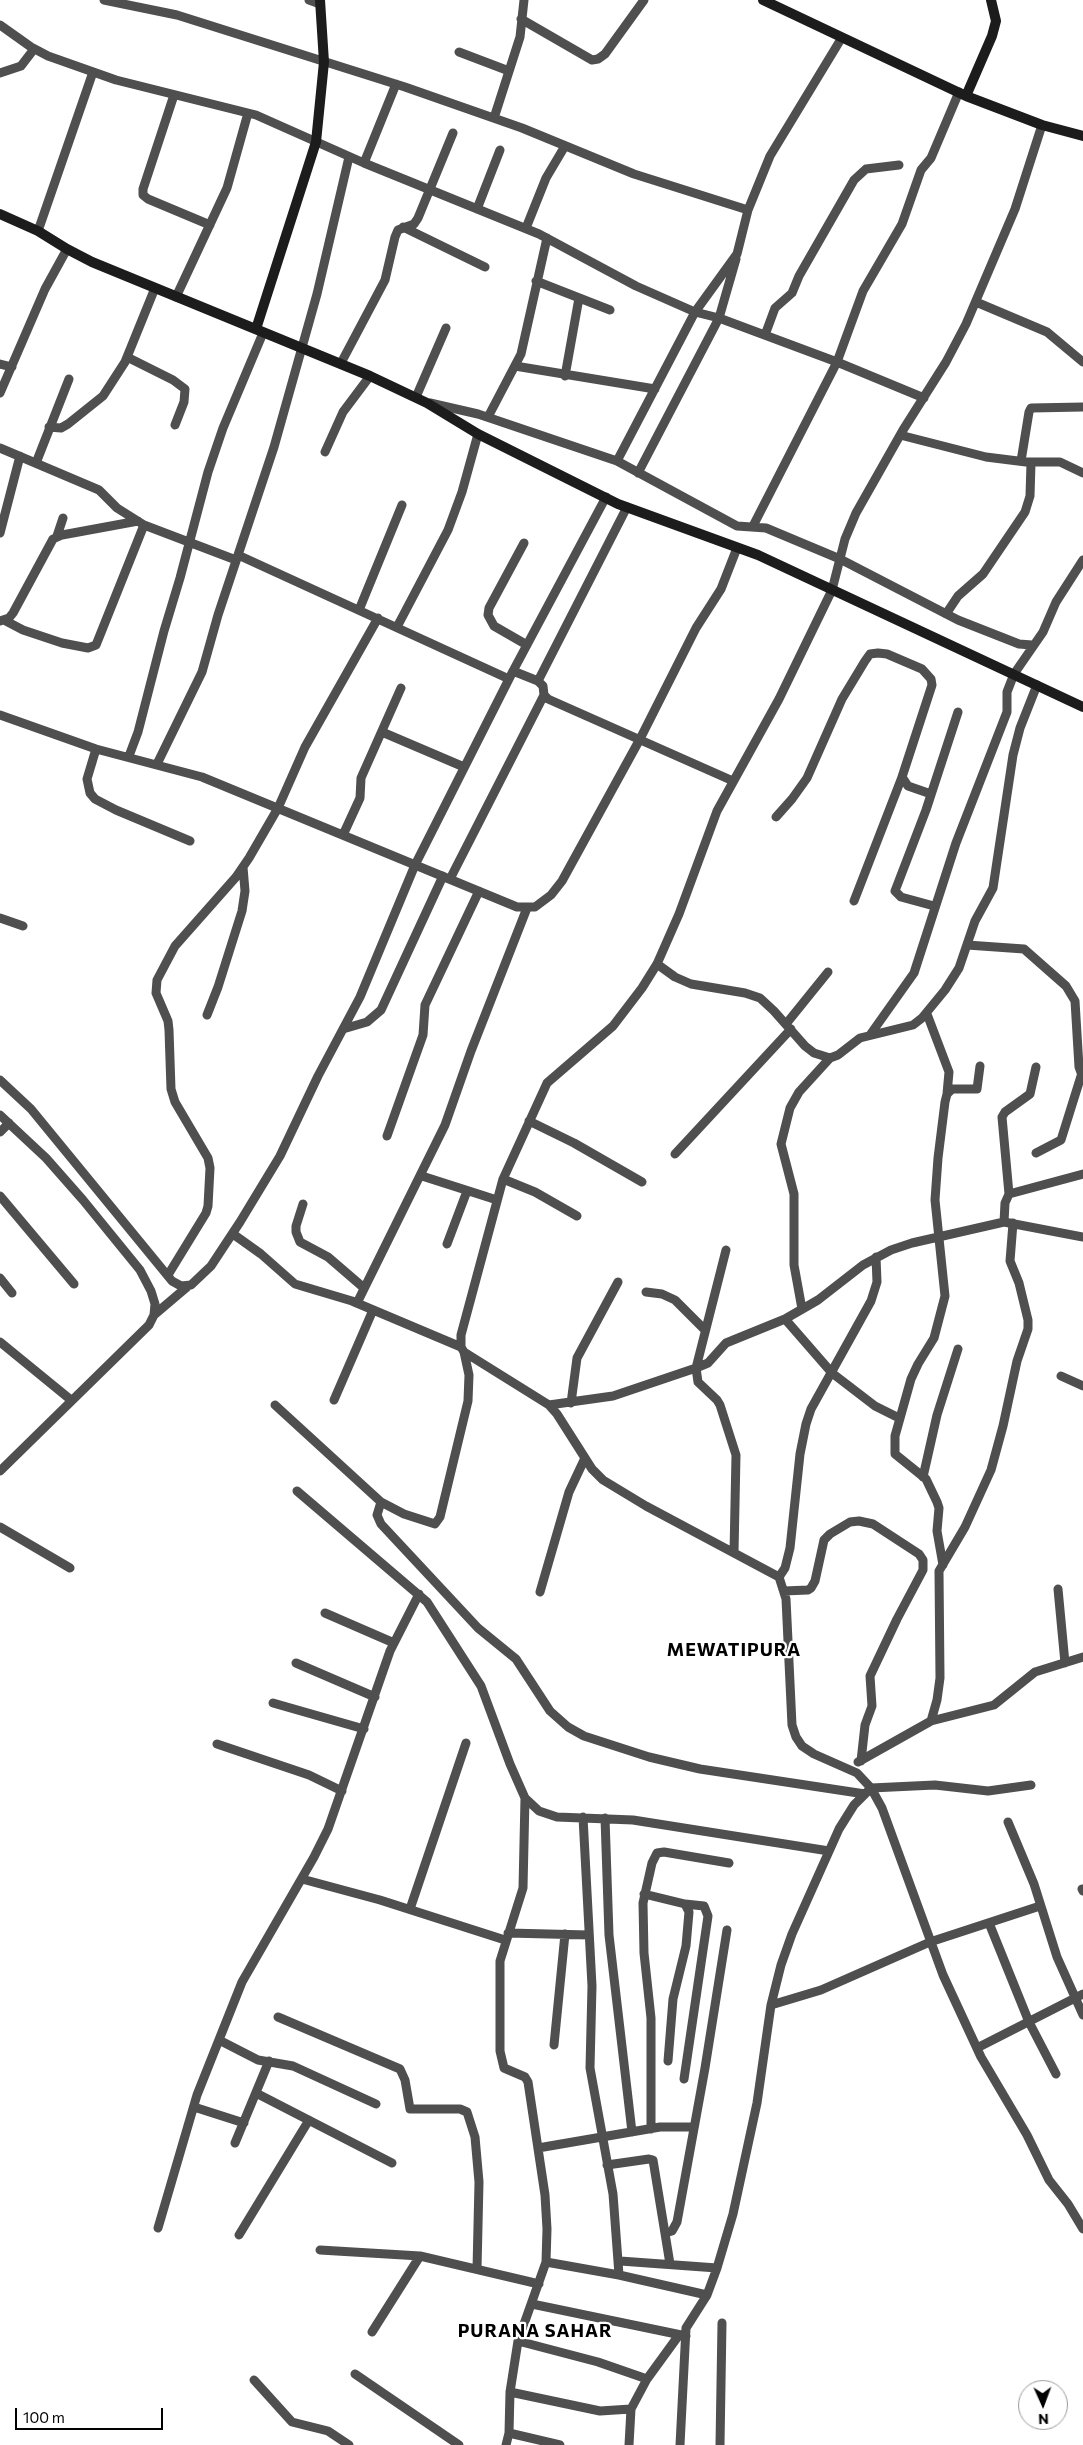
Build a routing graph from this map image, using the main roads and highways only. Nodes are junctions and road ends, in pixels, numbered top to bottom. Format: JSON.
{"nodes":[{"id":1,"x":763,"y":0,"type":"edge"},
{"id":2,"x":991,"y":0,"type":"edge"},
{"id":3,"x":320,"y":2,"type":"edge"},
{"id":4,"x":962,"y":94,"type":"junction"},
{"id":5,"x":1083,"y":136,"type":"edge"},
{"id":6,"x":0,"y":214,"type":"edge"},
{"id":7,"x":259,"y":331,"type":"junction"},
{"id":8,"x":1083,"y":707,"type":"edge"}],
"edges":[{"from":1,"to":4,"type":"main road"},
{"from":2,"to":4,"type":"main road"},
{"from":3,"to":7,"type":"main road"},
{"from":4,"to":5,"type":"main road"},
{"from":6,"to":7,"type":"main road"},
{"from":7,"to":8,"type":"main road"}]}
